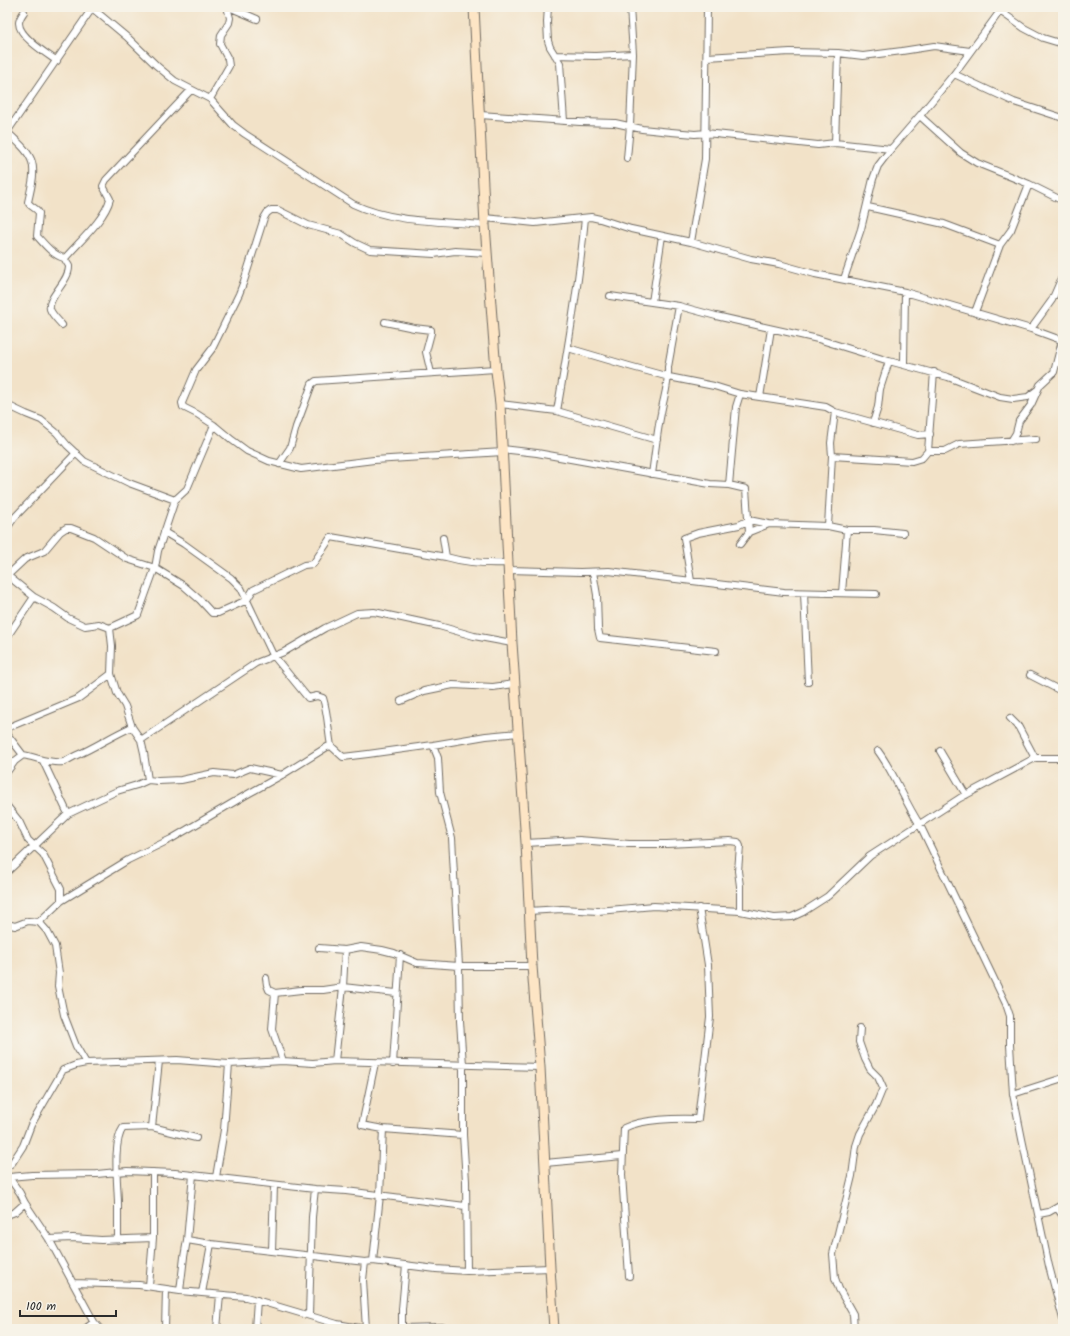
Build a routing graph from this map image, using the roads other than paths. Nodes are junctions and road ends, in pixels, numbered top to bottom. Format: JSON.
{"nodes":[{"id":1,"x":228,"y":7,"type":"edge"},
{"id":2,"x":474,"y":7,"type":"edge"},
{"id":3,"x":548,"y":7,"type":"edge"},
{"id":4,"x":630,"y":7,"type":"edge"},
{"id":5,"x":708,"y":7,"type":"edge"},
{"id":6,"x":93,"y":8,"type":"edge"},
{"id":7,"x":1002,"y":9,"type":"edge"},
{"id":8,"x":24,"y":12,"type":"dead end"},
{"id":9,"x":256,"y":19,"type":"dead end"},
{"id":10,"x":1063,"y":44,"type":"edge"},
{"id":11,"x":970,"y":51,"type":"junction"},
{"id":12,"x":838,"y":53,"type":"junction"},
{"id":13,"x":633,"y":54,"type":"junction"},
{"id":14,"x":555,"y":55,"type":"junction"},
{"id":15,"x":706,"y":56,"type":"junction"},
{"id":16,"x":57,"y":61,"type":"junction"},
{"id":17,"x":954,"y":74,"type":"junction"},
{"id":18,"x":191,"y":90,"type":"junction"},
{"id":19,"x":210,"y":99,"type":"junction"},
{"id":20,"x":480,"y":115,"type":"junction"},
{"id":21,"x":920,"y":116,"type":"junction"},
{"id":22,"x":1063,"y":118,"type":"edge"},
{"id":23,"x":564,"y":121,"type":"junction"},
{"id":24,"x":630,"y":126,"type":"junction"},
{"id":25,"x":7,"y":132,"type":"edge"},
{"id":26,"x":706,"y":133,"type":"junction"},
{"id":27,"x":834,"y":143,"type":"junction"},
{"id":28,"x":891,"y":149,"type":"junction"},
{"id":29,"x":627,"y":158,"type":"dead end"},
{"id":30,"x":1028,"y":184,"type":"junction"},
{"id":31,"x":1063,"y":201,"type":"edge"},
{"id":32,"x":868,"y":207,"type":"junction"},
{"id":33,"x":585,"y":218,"type":"junction"},
{"id":34,"x":485,"y":222,"type":"junction"},
{"id":35,"x":662,"y":236,"type":"junction"},
{"id":36,"x":691,"y":242,"type":"junction"},
{"id":37,"x":1000,"y":245,"type":"junction"},
{"id":38,"x":487,"y":253,"type":"junction"},
{"id":39,"x":64,"y":258,"type":"junction"},
{"id":40,"x":1063,"y":275,"type":"edge"},
{"id":41,"x":844,"y":279,"type":"junction"},
{"id":42,"x":905,"y":292,"type":"junction"},
{"id":43,"x":610,"y":296,"type":"dead end"},
{"id":44,"x":652,"y":302,"type":"junction"},
{"id":45,"x":679,"y":306,"type":"junction"},
{"id":46,"x":974,"y":312,"type":"junction"},
{"id":47,"x":385,"y":322,"type":"dead end"},
{"id":48,"x":62,"y":325,"type":"dead end"},
{"id":49,"x":771,"y":329,"type":"junction"},
{"id":50,"x":1031,"y":329,"type":"junction"},
{"id":51,"x":1062,"y":338,"type":"edge"},
{"id":52,"x":568,"y":348,"type":"junction"},
{"id":53,"x":889,"y":361,"type":"junction"},
{"id":54,"x":904,"y":364,"type":"junction"},
{"id":55,"x":496,"y":369,"type":"junction"},
{"id":56,"x":934,"y":372,"type":"junction"},
{"id":57,"x":431,"y":373,"type":"junction"},
{"id":58,"x":668,"y":377,"type":"junction"},
{"id":59,"x":1037,"y":390,"type":"junction"},
{"id":60,"x":740,"y":394,"type":"junction"},
{"id":61,"x":760,"y":397,"type":"junction"},
{"id":62,"x":500,"y":404,"type":"junction"},
{"id":63,"x":7,"y":405,"type":"edge"},
{"id":64,"x":557,"y":411,"type":"junction"},
{"id":65,"x":835,"y":412,"type":"junction"},
{"id":66,"x":872,"y":423,"type":"junction"},
{"id":67,"x":214,"y":425,"type":"junction"},
{"id":68,"x":930,"y":434,"type":"junction"},
{"id":69,"x":1036,"y":439,"type":"dead end"},
{"id":70,"x":657,"y":440,"type":"junction"},
{"id":71,"x":1011,"y":441,"type":"junction"},
{"id":72,"x":502,"y":451,"type":"junction"},
{"id":73,"x":928,"y":451,"type":"junction"},
{"id":74,"x":76,"y":453,"type":"junction"},
{"id":75,"x":832,"y":456,"type":"junction"},
{"id":76,"x":280,"y":464,"type":"junction"},
{"id":77,"x":652,"y":474,"type":"junction"},
{"id":78,"x":729,"y":485,"type":"junction"},
{"id":79,"x":175,"y":500,"type":"junction"},
{"id":80,"x":749,"y":520,"type":"junction"},
{"id":81,"x":769,"y":524,"type":"junction"},
{"id":82,"x":828,"y":526,"type":"junction"},
{"id":83,"x":7,"y":528,"type":"edge"},
{"id":84,"x":847,"y":530,"type":"junction"},
{"id":85,"x":164,"y":532,"type":"junction"},
{"id":86,"x":749,"y":532,"type":"junction"},
{"id":87,"x":903,"y":533,"type":"dead end"},
{"id":88,"x":443,"y":538,"type":"dead end"},
{"id":89,"x":740,"y":544,"type":"dead end"},
{"id":90,"x":446,"y":558,"type":"junction"},
{"id":91,"x":508,"y":567,"type":"junction"},
{"id":92,"x":155,"y":568,"type":"junction"},
{"id":93,"x":593,"y":572,"type":"junction"},
{"id":94,"x":7,"y":575,"type":"edge"},
{"id":95,"x":691,"y":581,"type":"junction"},
{"id":96,"x":804,"y":593,"type":"junction"},
{"id":97,"x":842,"y":593,"type":"junction"},
{"id":98,"x":876,"y":594,"type":"dead end"},
{"id":99,"x":34,"y":597,"type":"junction"},
{"id":100,"x":247,"y":600,"type":"junction"},
{"id":101,"x":110,"y":628,"type":"junction"},
{"id":102,"x":7,"y":637,"type":"edge"},
{"id":103,"x":512,"y":643,"type":"junction"},
{"id":104,"x":716,"y":651,"type":"dead end"},
{"id":105,"x":273,"y":655,"type":"junction"},
{"id":106,"x":111,"y":674,"type":"junction"},
{"id":107,"x":1030,"y":675,"type":"dead end"},
{"id":108,"x":808,"y":682,"type":"dead end"},
{"id":109,"x":514,"y":684,"type":"junction"},
{"id":110,"x":1063,"y":692,"type":"edge"},
{"id":111,"x":401,"y":701,"type":"dead end"},
{"id":112,"x":1010,"y":718,"type":"dead end"},
{"id":113,"x":132,"y":727,"type":"junction"},
{"id":114,"x":7,"y":728,"type":"edge"},
{"id":115,"x":7,"y":734,"type":"edge"},
{"id":116,"x":519,"y":734,"type":"junction"},
{"id":117,"x":141,"y":740,"type":"junction"},
{"id":118,"x":433,"y":745,"type":"junction"},
{"id":119,"x":331,"y":746,"type":"junction"},
{"id":120,"x":878,"y":751,"type":"dead end"},
{"id":121,"x":940,"y":751,"type":"dead end"},
{"id":122,"x":23,"y":755,"type":"junction"},
{"id":123,"x":1035,"y":758,"type":"junction"},
{"id":124,"x":1063,"y":758,"type":"edge"},
{"id":125,"x":43,"y":761,"type":"junction"},
{"id":126,"x":7,"y":772,"type":"edge"},
{"id":127,"x":282,"y":775,"type":"junction"},
{"id":128,"x":148,"y":780,"type":"junction"},
{"id":129,"x":966,"y":795,"type":"junction"},
{"id":130,"x":7,"y":806,"type":"edge"},
{"id":131,"x":68,"y":814,"type":"junction"},
{"id":132,"x":920,"y":825,"type":"junction"},
{"id":133,"x":526,"y":843,"type":"junction"},
{"id":134,"x":34,"y":846,"type":"junction"},
{"id":135,"x":7,"y":872,"type":"edge"},
{"id":136,"x":61,"y":901,"type":"junction"},
{"id":137,"x":700,"y":908,"type":"junction"},
{"id":138,"x":528,"y":911,"type":"junction"},
{"id":139,"x":740,"y":911,"type":"junction"},
{"id":140,"x":40,"y":922,"type":"junction"},
{"id":141,"x":7,"y":924,"type":"edge"},
{"id":142,"x":319,"y":948,"type":"dead end"},
{"id":143,"x":345,"y":950,"type":"junction"},
{"id":144,"x":400,"y":955,"type":"junction"},
{"id":145,"x":459,"y":966,"type":"junction"},
{"id":146,"x":532,"y":966,"type":"junction"},
{"id":147,"x":266,"y":978,"type":"dead end"},
{"id":148,"x":343,"y":987,"type":"junction"},
{"id":149,"x":275,"y":993,"type":"junction"},
{"id":150,"x":396,"y":993,"type":"junction"},
{"id":151,"x":860,"y":1028,"type":"dead end"},
{"id":152,"x":283,"y":1060,"type":"junction"},
{"id":153,"x":159,"y":1061,"type":"junction"},
{"id":154,"x":335,"y":1061,"type":"junction"},
{"id":155,"x":86,"y":1063,"type":"junction"},
{"id":156,"x":375,"y":1063,"type":"junction"},
{"id":157,"x":229,"y":1064,"type":"junction"},
{"id":158,"x":393,"y":1064,"type":"junction"},
{"id":159,"x":463,"y":1065,"type":"junction"},
{"id":160,"x":540,"y":1067,"type":"junction"},
{"id":161,"x":1063,"y":1078,"type":"edge"},
{"id":162,"x":1014,"y":1094,"type":"junction"},
{"id":163,"x":152,"y":1127,"type":"junction"},
{"id":164,"x":383,"y":1129,"type":"junction"},
{"id":165,"x":464,"y":1135,"type":"junction"},
{"id":166,"x":196,"y":1138,"type":"dead end"},
{"id":167,"x":622,"y":1156,"type":"junction"},
{"id":168,"x":544,"y":1163,"type":"junction"},
{"id":169,"x":7,"y":1167,"type":"edge"},
{"id":170,"x":116,"y":1172,"type":"junction"},
{"id":171,"x":153,"y":1172,"type":"junction"},
{"id":172,"x":194,"y":1175,"type":"junction"},
{"id":173,"x":8,"y":1176,"type":"edge"},
{"id":174,"x":216,"y":1177,"type":"junction"},
{"id":175,"x":274,"y":1185,"type":"junction"},
{"id":176,"x":314,"y":1189,"type":"junction"},
{"id":177,"x":380,"y":1195,"type":"junction"},
{"id":178,"x":25,"y":1203,"type":"junction"},
{"id":179,"x":1063,"y":1204,"type":"edge"},
{"id":180,"x":465,"y":1206,"type":"junction"},
{"id":181,"x":1057,"y":1208,"type":"junction"},
{"id":182,"x":1039,"y":1214,"type":"junction"},
{"id":183,"x":7,"y":1215,"type":"edge"},
{"id":184,"x":1063,"y":1216,"type":"edge"},
{"id":185,"x":153,"y":1238,"type":"junction"},
{"id":186,"x":49,"y":1239,"type":"junction"},
{"id":187,"x":118,"y":1240,"type":"junction"},
{"id":188,"x":187,"y":1240,"type":"junction"},
{"id":189,"x":211,"y":1244,"type":"junction"},
{"id":190,"x":272,"y":1251,"type":"junction"},
{"id":191,"x":311,"y":1256,"type":"junction"},
{"id":192,"x":373,"y":1261,"type":"junction"},
{"id":193,"x":365,"y":1262,"type":"junction"},
{"id":194,"x":406,"y":1265,"type":"junction"},
{"id":195,"x":550,"y":1268,"type":"junction"},
{"id":196,"x":467,"y":1271,"type":"junction"},
{"id":197,"x":629,"y":1276,"type":"dead end"},
{"id":198,"x":73,"y":1283,"type":"junction"},
{"id":199,"x":149,"y":1286,"type":"junction"},
{"id":200,"x":166,"y":1289,"type":"junction"},
{"id":201,"x":180,"y":1291,"type":"junction"},
{"id":202,"x":202,"y":1293,"type":"junction"},
{"id":203,"x":220,"y":1295,"type":"junction"},
{"id":204,"x":257,"y":1300,"type":"junction"},
{"id":205,"x":309,"y":1315,"type":"junction"},
{"id":206,"x":1063,"y":1319,"type":"edge"},
{"id":207,"x":94,"y":1322,"type":"junction"},
{"id":208,"x":442,"y":1327,"type":"dead end"},
{"id":209,"x":402,"y":1328,"type":"edge"},
{"id":210,"x":85,"y":1329,"type":"edge"},
{"id":211,"x":100,"y":1329,"type":"edge"},
{"id":212,"x":165,"y":1329,"type":"edge"},
{"id":213,"x":217,"y":1329,"type":"edge"},
{"id":214,"x":255,"y":1329,"type":"edge"},
{"id":215,"x":366,"y":1329,"type":"edge"},
{"id":216,"x":554,"y":1329,"type":"edge"},
{"id":217,"x":854,"y":1329,"type":"edge"}],
"edges":[{"from":1,"to":9,"type":"street"},
{"from":1,"to":19,"type":"street"},
{"from":2,"to":20,"type":"main road"},
{"from":3,"to":14,"type":"street"},
{"from":4,"to":13,"type":"street"},
{"from":5,"to":15,"type":"street"},
{"from":6,"to":16,"type":"street"},
{"from":6,"to":18,"type":"street"},
{"from":7,"to":10,"type":"street"},
{"from":7,"to":11,"type":"street"},
{"from":8,"to":16,"type":"street"},
{"from":11,"to":12,"type":"street"},
{"from":11,"to":17,"type":"street"},
{"from":12,"to":15,"type":"street"},
{"from":12,"to":27,"type":"street"},
{"from":13,"to":14,"type":"street"},
{"from":13,"to":24,"type":"street"},
{"from":14,"to":23,"type":"street"},
{"from":15,"to":26,"type":"street"},
{"from":16,"to":25,"type":"street"},
{"from":17,"to":21,"type":"street"},
{"from":17,"to":22,"type":"street"},
{"from":18,"to":19,"type":"street"},
{"from":18,"to":39,"type":"street"},
{"from":19,"to":34,"type":"street"},
{"from":20,"to":23,"type":"street"},
{"from":20,"to":34,"type":"main road"},
{"from":21,"to":28,"type":"street"},
{"from":21,"to":30,"type":"street"},
{"from":23,"to":24,"type":"street"},
{"from":24,"to":26,"type":"street"},
{"from":24,"to":29,"type":"street"},
{"from":25,"to":39,"type":"street"},
{"from":26,"to":27,"type":"street"},
{"from":26,"to":36,"type":"street"},
{"from":27,"to":28,"type":"street"},
{"from":28,"to":32,"type":"street"},
{"from":30,"to":31,"type":"street"},
{"from":30,"to":37,"type":"street"},
{"from":32,"to":37,"type":"street"},
{"from":32,"to":41,"type":"street"},
{"from":33,"to":34,"type":"street"},
{"from":33,"to":35,"type":"street"},
{"from":33,"to":52,"type":"street"},
{"from":34,"to":38,"type":"main road"},
{"from":35,"to":36,"type":"street"},
{"from":35,"to":44,"type":"street"},
{"from":36,"to":41,"type":"street"},
{"from":37,"to":46,"type":"street"},
{"from":38,"to":55,"type":"main road"},
{"from":38,"to":67,"type":"street"},
{"from":39,"to":48,"type":"street"},
{"from":40,"to":50,"type":"street"},
{"from":41,"to":42,"type":"street"},
{"from":42,"to":46,"type":"street"},
{"from":42,"to":54,"type":"street"},
{"from":43,"to":44,"type":"street"},
{"from":44,"to":45,"type":"street"},
{"from":45,"to":49,"type":"street"},
{"from":45,"to":58,"type":"street"},
{"from":46,"to":50,"type":"street"},
{"from":47,"to":57,"type":"street"},
{"from":49,"to":53,"type":"street"},
{"from":49,"to":61,"type":"street"},
{"from":50,"to":51,"type":"street"},
{"from":51,"to":59,"type":"street"},
{"from":52,"to":58,"type":"street"},
{"from":52,"to":64,"type":"street"},
{"from":53,"to":54,"type":"street"},
{"from":53,"to":66,"type":"street"},
{"from":54,"to":56,"type":"street"},
{"from":55,"to":57,"type":"street"},
{"from":55,"to":62,"type":"main road"},
{"from":56,"to":59,"type":"street"},
{"from":56,"to":68,"type":"street"},
{"from":57,"to":76,"type":"street"},
{"from":58,"to":60,"type":"street"},
{"from":58,"to":70,"type":"street"},
{"from":59,"to":71,"type":"street"},
{"from":60,"to":61,"type":"street"},
{"from":60,"to":78,"type":"street"},
{"from":61,"to":65,"type":"street"},
{"from":62,"to":64,"type":"street"},
{"from":62,"to":72,"type":"main road"},
{"from":63,"to":74,"type":"street"},
{"from":64,"to":70,"type":"street"},
{"from":65,"to":66,"type":"street"},
{"from":65,"to":75,"type":"street"},
{"from":66,"to":68,"type":"street"},
{"from":67,"to":76,"type":"street"},
{"from":67,"to":79,"type":"street"},
{"from":68,"to":73,"type":"street"},
{"from":69,"to":71,"type":"street"},
{"from":70,"to":77,"type":"street"},
{"from":71,"to":73,"type":"street"},
{"from":72,"to":76,"type":"street"},
{"from":72,"to":77,"type":"street"},
{"from":72,"to":91,"type":"main road"},
{"from":73,"to":75,"type":"street"},
{"from":74,"to":79,"type":"street"},
{"from":74,"to":83,"type":"street"},
{"from":75,"to":82,"type":"street"},
{"from":77,"to":78,"type":"street"},
{"from":78,"to":80,"type":"street"},
{"from":79,"to":85,"type":"street"},
{"from":80,"to":81,"type":"street"},
{"from":80,"to":86,"type":"street"},
{"from":80,"to":95,"type":"street"},
{"from":81,"to":82,"type":"street"},
{"from":81,"to":86,"type":"street"},
{"from":82,"to":84,"type":"street"},
{"from":84,"to":87,"type":"street"},
{"from":84,"to":97,"type":"street"},
{"from":85,"to":92,"type":"street"},
{"from":85,"to":100,"type":"street"},
{"from":86,"to":89,"type":"street"},
{"from":88,"to":90,"type":"street"},
{"from":90,"to":91,"type":"street"},
{"from":90,"to":100,"type":"street"},
{"from":91,"to":93,"type":"street"},
{"from":91,"to":103,"type":"main road"},
{"from":92,"to":94,"type":"street"},
{"from":92,"to":100,"type":"street"},
{"from":92,"to":101,"type":"street"},
{"from":93,"to":95,"type":"street"},
{"from":93,"to":104,"type":"street"},
{"from":94,"to":99,"type":"street"},
{"from":95,"to":96,"type":"street"},
{"from":96,"to":97,"type":"street"},
{"from":96,"to":108,"type":"street"},
{"from":97,"to":98,"type":"street"},
{"from":99,"to":101,"type":"street"},
{"from":99,"to":102,"type":"street"},
{"from":100,"to":105,"type":"street"},
{"from":101,"to":106,"type":"street"},
{"from":103,"to":105,"type":"street"},
{"from":103,"to":109,"type":"main road"},
{"from":105,"to":117,"type":"street"},
{"from":105,"to":119,"type":"street"},
{"from":106,"to":113,"type":"street"},
{"from":106,"to":114,"type":"street"},
{"from":107,"to":110,"type":"street"},
{"from":109,"to":111,"type":"street"},
{"from":109,"to":116,"type":"main road"},
{"from":112,"to":123,"type":"street"},
{"from":113,"to":117,"type":"street"},
{"from":113,"to":125,"type":"street"},
{"from":115,"to":122,"type":"street"},
{"from":116,"to":118,"type":"street"},
{"from":116,"to":133,"type":"main road"},
{"from":117,"to":128,"type":"street"},
{"from":118,"to":119,"type":"street"},
{"from":118,"to":145,"type":"street"},
{"from":119,"to":127,"type":"street"},
{"from":120,"to":132,"type":"street"},
{"from":121,"to":129,"type":"street"},
{"from":122,"to":125,"type":"street"},
{"from":122,"to":126,"type":"street"},
{"from":123,"to":124,"type":"street"},
{"from":123,"to":129,"type":"street"},
{"from":125,"to":131,"type":"street"},
{"from":127,"to":128,"type":"street"},
{"from":127,"to":136,"type":"street"},
{"from":128,"to":131,"type":"street"},
{"from":129,"to":132,"type":"street"},
{"from":130,"to":134,"type":"street"},
{"from":131,"to":134,"type":"street"},
{"from":132,"to":139,"type":"street"},
{"from":132,"to":162,"type":"street"},
{"from":133,"to":138,"type":"main road"},
{"from":133,"to":139,"type":"street"},
{"from":134,"to":135,"type":"street"},
{"from":134,"to":136,"type":"street"},
{"from":136,"to":140,"type":"street"},
{"from":137,"to":138,"type":"street"},
{"from":137,"to":139,"type":"street"},
{"from":137,"to":167,"type":"street"},
{"from":138,"to":146,"type":"main road"},
{"from":140,"to":141,"type":"street"},
{"from":140,"to":155,"type":"street"},
{"from":142,"to":143,"type":"street"},
{"from":143,"to":144,"type":"street"},
{"from":143,"to":148,"type":"street"},
{"from":144,"to":145,"type":"street"},
{"from":144,"to":150,"type":"street"},
{"from":145,"to":146,"type":"street"},
{"from":145,"to":159,"type":"street"},
{"from":146,"to":160,"type":"main road"},
{"from":147,"to":149,"type":"street"},
{"from":148,"to":149,"type":"street"},
{"from":148,"to":150,"type":"street"},
{"from":148,"to":154,"type":"street"},
{"from":149,"to":152,"type":"street"},
{"from":150,"to":158,"type":"street"},
{"from":151,"to":217,"type":"street"},
{"from":152,"to":154,"type":"street"},
{"from":152,"to":157,"type":"street"},
{"from":153,"to":155,"type":"street"},
{"from":153,"to":157,"type":"street"},
{"from":153,"to":163,"type":"street"},
{"from":154,"to":156,"type":"street"},
{"from":155,"to":169,"type":"street"},
{"from":156,"to":158,"type":"street"},
{"from":156,"to":164,"type":"street"},
{"from":157,"to":174,"type":"street"},
{"from":158,"to":159,"type":"street"},
{"from":159,"to":160,"type":"street"},
{"from":159,"to":165,"type":"street"},
{"from":160,"to":168,"type":"main road"},
{"from":161,"to":162,"type":"street"},
{"from":162,"to":182,"type":"street"},
{"from":163,"to":166,"type":"street"},
{"from":163,"to":170,"type":"street"},
{"from":164,"to":165,"type":"street"},
{"from":164,"to":177,"type":"street"},
{"from":165,"to":180,"type":"street"},
{"from":167,"to":168,"type":"street"},
{"from":167,"to":197,"type":"street"},
{"from":168,"to":195,"type":"main road"},
{"from":170,"to":171,"type":"street"},
{"from":170,"to":173,"type":"street"},
{"from":170,"to":187,"type":"street"},
{"from":171,"to":172,"type":"street"},
{"from":171,"to":185,"type":"street"},
{"from":172,"to":174,"type":"street"},
{"from":172,"to":188,"type":"street"},
{"from":173,"to":178,"type":"street"},
{"from":174,"to":175,"type":"street"},
{"from":175,"to":176,"type":"street"},
{"from":175,"to":190,"type":"street"},
{"from":176,"to":177,"type":"street"},
{"from":176,"to":191,"type":"street"},
{"from":177,"to":180,"type":"street"},
{"from":177,"to":192,"type":"street"},
{"from":178,"to":183,"type":"street"},
{"from":178,"to":186,"type":"street"},
{"from":179,"to":181,"type":"street"},
{"from":180,"to":196,"type":"street"},
{"from":181,"to":182,"type":"street"},
{"from":181,"to":184,"type":"street"},
{"from":182,"to":206,"type":"street"},
{"from":185,"to":187,"type":"street"},
{"from":185,"to":199,"type":"street"},
{"from":186,"to":187,"type":"street"},
{"from":186,"to":198,"type":"street"},
{"from":188,"to":189,"type":"street"},
{"from":188,"to":201,"type":"street"},
{"from":189,"to":190,"type":"street"},
{"from":189,"to":202,"type":"street"},
{"from":190,"to":191,"type":"street"},
{"from":191,"to":193,"type":"street"},
{"from":191,"to":205,"type":"street"},
{"from":192,"to":193,"type":"street"},
{"from":192,"to":194,"type":"street"},
{"from":193,"to":215,"type":"street"},
{"from":194,"to":196,"type":"street"},
{"from":194,"to":209,"type":"street"},
{"from":195,"to":196,"type":"street"},
{"from":195,"to":216,"type":"main road"},
{"from":198,"to":199,"type":"street"},
{"from":198,"to":207,"type":"street"},
{"from":199,"to":200,"type":"street"},
{"from":200,"to":201,"type":"street"},
{"from":200,"to":212,"type":"street"},
{"from":201,"to":202,"type":"street"},
{"from":202,"to":203,"type":"street"},
{"from":203,"to":204,"type":"street"},
{"from":203,"to":213,"type":"street"},
{"from":204,"to":205,"type":"street"},
{"from":204,"to":214,"type":"street"},
{"from":205,"to":215,"type":"street"},
{"from":207,"to":210,"type":"street"},
{"from":207,"to":211,"type":"street"},
{"from":208,"to":209,"type":"street"},
{"from":209,"to":215,"type":"street"}]}
